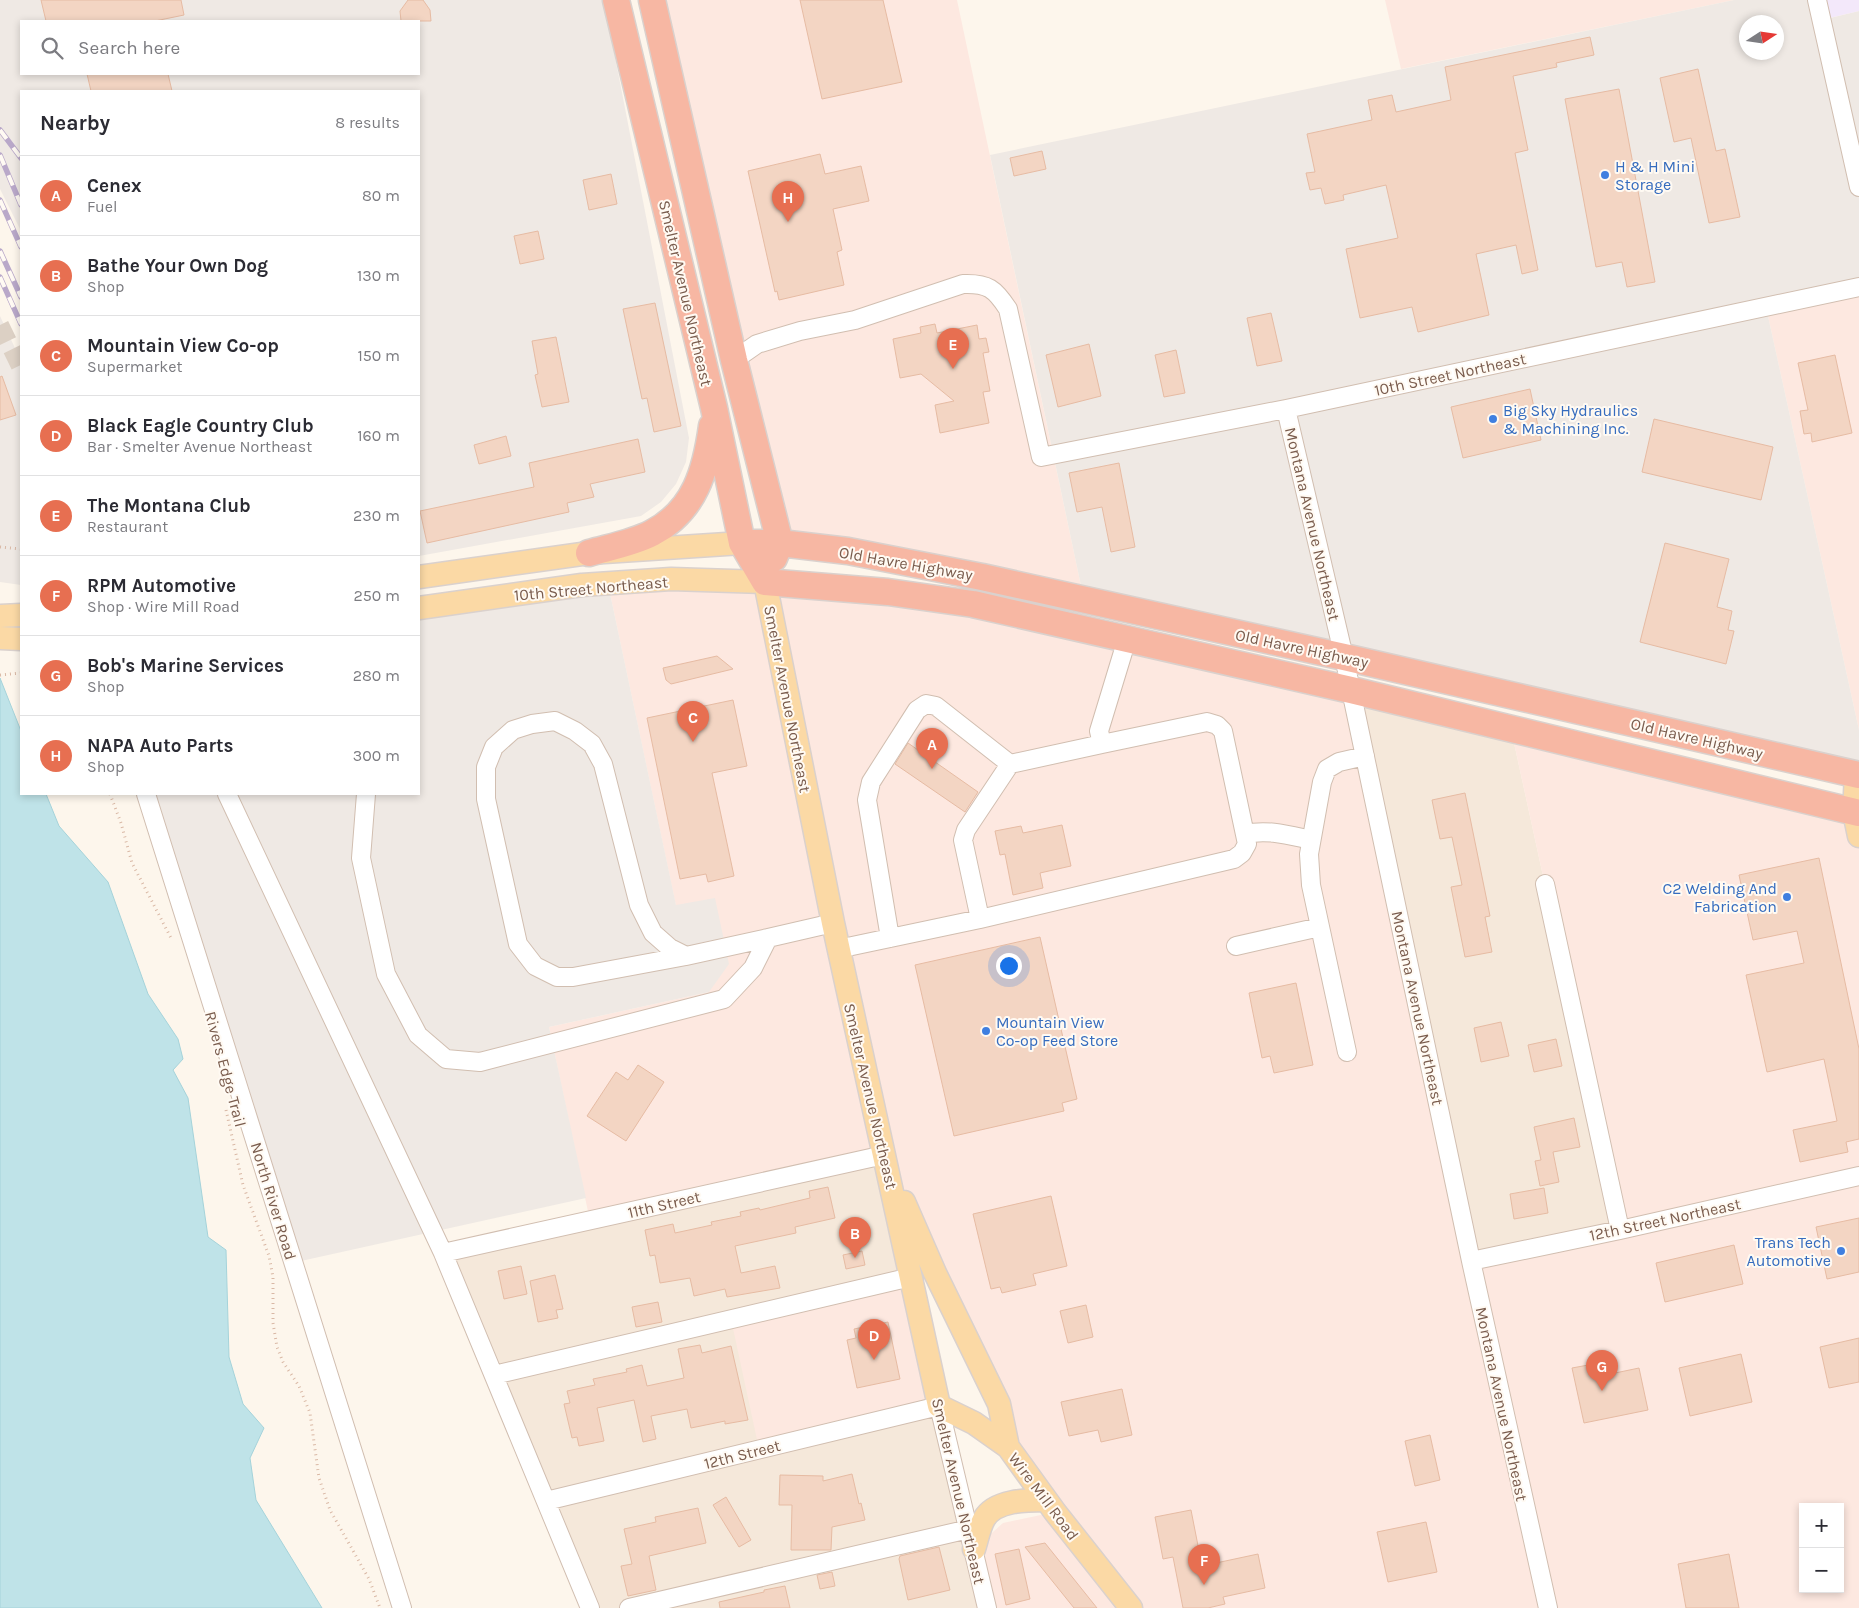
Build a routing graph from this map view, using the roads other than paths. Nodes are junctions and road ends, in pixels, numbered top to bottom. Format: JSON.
{"nodes":[{"id":1,"x":616,"y":0,"type":"edge"},
{"id":2,"x":652,"y":0,"type":"edge"},
{"id":3,"x":1817,"y":0,"type":"edge"},
{"id":4,"x":1859,"y":187,"type":"edge"},
{"id":5,"x":1859,"y":287,"type":"edge"},
{"id":6,"x":734,"y":360,"type":"junction"},
{"id":7,"x":714,"y":408,"type":"junction"},
{"id":8,"x":1286,"y":408,"type":"junction"},
{"id":9,"x":742,"y":543,"type":"junction"},
{"id":10,"x":780,"y":543,"type":"junction"},
{"id":11,"x":589,"y":553,"type":"junction"},
{"id":12,"x":420,"y":577,"type":"edge"},
{"id":13,"x":765,"y":582,"type":"junction"},
{"id":14,"x":420,"y":608,"type":"edge"},
{"id":15,"x":20,"y":615,"type":"edge"},
{"id":16,"x":0,"y":616,"type":"edge"},
{"id":17,"x":1127,"y":639,"type":"junction"},
{"id":18,"x":1344,"y":656,"type":"junction"},
{"id":19,"x":1351,"y":690,"type":"junction"},
{"id":20,"x":1102,"y":744,"type":"junction"},
{"id":21,"x":1365,"y":756,"type":"junction"},
{"id":22,"x":1010,"y":764,"type":"junction"},
{"id":23,"x":1858,"y":771,"type":"edge"},
{"id":24,"x":146,"y":795,"type":"edge"},
{"id":25,"x":227,"y":795,"type":"edge"},
{"id":26,"x":366,"y":795,"type":"edge"},
{"id":27,"x":1857,"y":820,"type":"edge"},
{"id":28,"x":1245,"y":834,"type":"junction"},
{"id":29,"x":1311,"y":840,"type":"junction"},
{"id":30,"x":1544,"y":884,"type":"dead end"},
{"id":31,"x":980,"y":919,"type":"junction"},
{"id":32,"x":832,"y":923,"type":"junction"},
{"id":33,"x":1320,"y":927,"type":"junction"},
{"id":34,"x":768,"y":938,"type":"junction"},
{"id":35,"x":890,"y":938,"type":"junction"},
{"id":36,"x":1236,"y":946,"type":"dead end"},
{"id":37,"x":838,"y":949,"type":"junction"},
{"id":38,"x":686,"y":956,"type":"junction"},
{"id":39,"x":1347,"y":1052,"type":"dead end"},
{"id":40,"x":884,"y":1155,"type":"junction"},
{"id":41,"x":1859,"y":1176,"type":"edge"},
{"id":42,"x":1620,"y":1230,"type":"junction"},
{"id":43,"x":443,"y":1253,"type":"junction"},
{"id":44,"x":1471,"y":1261,"type":"junction"},
{"id":45,"x":911,"y":1276,"type":"junction"},
{"id":46,"x":494,"y":1375,"type":"junction"},
{"id":47,"x":939,"y":1406,"type":"junction"},
{"id":48,"x":1008,"y":1447,"type":"junction"},
{"id":49,"x":1046,"y":1500,"type":"junction"},
{"id":50,"x":546,"y":1501,"type":"junction"},
{"id":51,"x":971,"y":1539,"type":"junction"},
{"id":52,"x":402,"y":1608,"type":"edge"},
{"id":53,"x":590,"y":1608,"type":"edge"},
{"id":54,"x":629,"y":1608,"type":"edge"},
{"id":55,"x":987,"y":1608,"type":"edge"},
{"id":56,"x":1131,"y":1608,"type":"edge"},
{"id":57,"x":1548,"y":1608,"type":"edge"}],
"edges":[{"from":1,"to":7,"type":"highway","name":"Smelter Avenue Northeast"},
{"from":2,"to":6,"type":"highway","name":"Smelter Avenue Northeast"},
{"from":3,"to":4,"type":"street"},
{"from":5,"to":8,"type":"street","name":"10th Street Northeast"},
{"from":6,"to":8,"type":"street","name":"10th Street Northeast"},
{"from":6,"to":10,"type":"highway","name":"Smelter Avenue Northeast"},
{"from":7,"to":9,"type":"highway","name":"Smelter Avenue Northeast"},
{"from":7,"to":11,"type":"highway"},
{"from":8,"to":18,"type":"street","name":"Montana Avenue Northeast"},
{"from":9,"to":10,"type":"highway","name":"Old Havre Highway"},
{"from":9,"to":11,"type":"main road","name":"10th Street Northeast"},
{"from":9,"to":13,"type":"highway","name":"Smelter Avenue Northeast"},
{"from":10,"to":13,"type":"highway"},
{"from":10,"to":18,"type":"highway","name":"Old Havre Highway"},
{"from":11,"to":12,"type":"main road","name":"10th Street Northeast"},
{"from":13,"to":14,"type":"main road","name":"10th Street Northeast"},
{"from":13,"to":17,"type":"highway","name":"Old Havre Highway"},
{"from":13,"to":32,"type":"main road","name":"Smelter Avenue Northeast"},
{"from":15,"to":16,"type":"main road"},
{"from":17,"to":19,"type":"highway","name":"Old Havre Highway"},
{"from":17,"to":20,"type":"street"},
{"from":18,"to":19,"type":"street","name":"Montana Avenue Northeast"},
{"from":18,"to":23,"type":"highway","name":"Old Havre Highway"},
{"from":19,"to":21,"type":"street","name":"Montana Avenue Northeast"},
{"from":19,"to":27,"type":"highway","name":"Old Havre Highway"},
{"from":20,"to":22,"type":"street"},
{"from":20,"to":28,"type":"street"},
{"from":21,"to":29,"type":"street"},
{"from":21,"to":44,"type":"street","name":"Montana Avenue Northeast"},
{"from":22,"to":31,"type":"street"},
{"from":22,"to":35,"type":"street"},
{"from":23,"to":27,"type":"main road"},
{"from":24,"to":52,"type":"street","name":"North River Road"},
{"from":25,"to":43,"type":"street"},
{"from":26,"to":34,"type":"street"},
{"from":28,"to":29,"type":"street"},
{"from":28,"to":31,"type":"street"},
{"from":29,"to":33,"type":"street"},
{"from":30,"to":42,"type":"street"},
{"from":31,"to":35,"type":"street"},
{"from":32,"to":34,"type":"street"},
{"from":32,"to":37,"type":"main road","name":"Smelter Avenue Northeast"},
{"from":33,"to":36,"type":"street"},
{"from":33,"to":39,"type":"street"},
{"from":34,"to":38,"type":"street"},
{"from":35,"to":37,"type":"street"},
{"from":37,"to":40,"type":"main road","name":"Smelter Avenue Northeast"},
{"from":38,"to":38,"type":"street"},
{"from":40,"to":43,"type":"street","name":"11th Street"},
{"from":40,"to":45,"type":"main road","name":"Smelter Avenue Northeast"},
{"from":40,"to":48,"type":"main road"},
{"from":41,"to":42,"type":"street","name":"12th Street Northeast"},
{"from":42,"to":44,"type":"street","name":"12th Street Northeast"},
{"from":43,"to":46,"type":"street"},
{"from":44,"to":57,"type":"street","name":"Montana Avenue Northeast"},
{"from":45,"to":46,"type":"street"},
{"from":45,"to":47,"type":"main road","name":"Smelter Avenue Northeast"},
{"from":46,"to":50,"type":"street"},
{"from":47,"to":48,"type":"main road","name":"Wire Mill Road"},
{"from":47,"to":50,"type":"street","name":"12th Street"},
{"from":47,"to":51,"type":"street","name":"Smelter Avenue Northeast"},
{"from":48,"to":49,"type":"main road","name":"Wire Mill Road"},
{"from":49,"to":51,"type":"main road"},
{"from":49,"to":56,"type":"main road","name":"Wire Mill Road"},
{"from":50,"to":53,"type":"street"},
{"from":51,"to":54,"type":"street"},
{"from":51,"to":55,"type":"street","name":"Smelter Avenue Northeast"}]}
